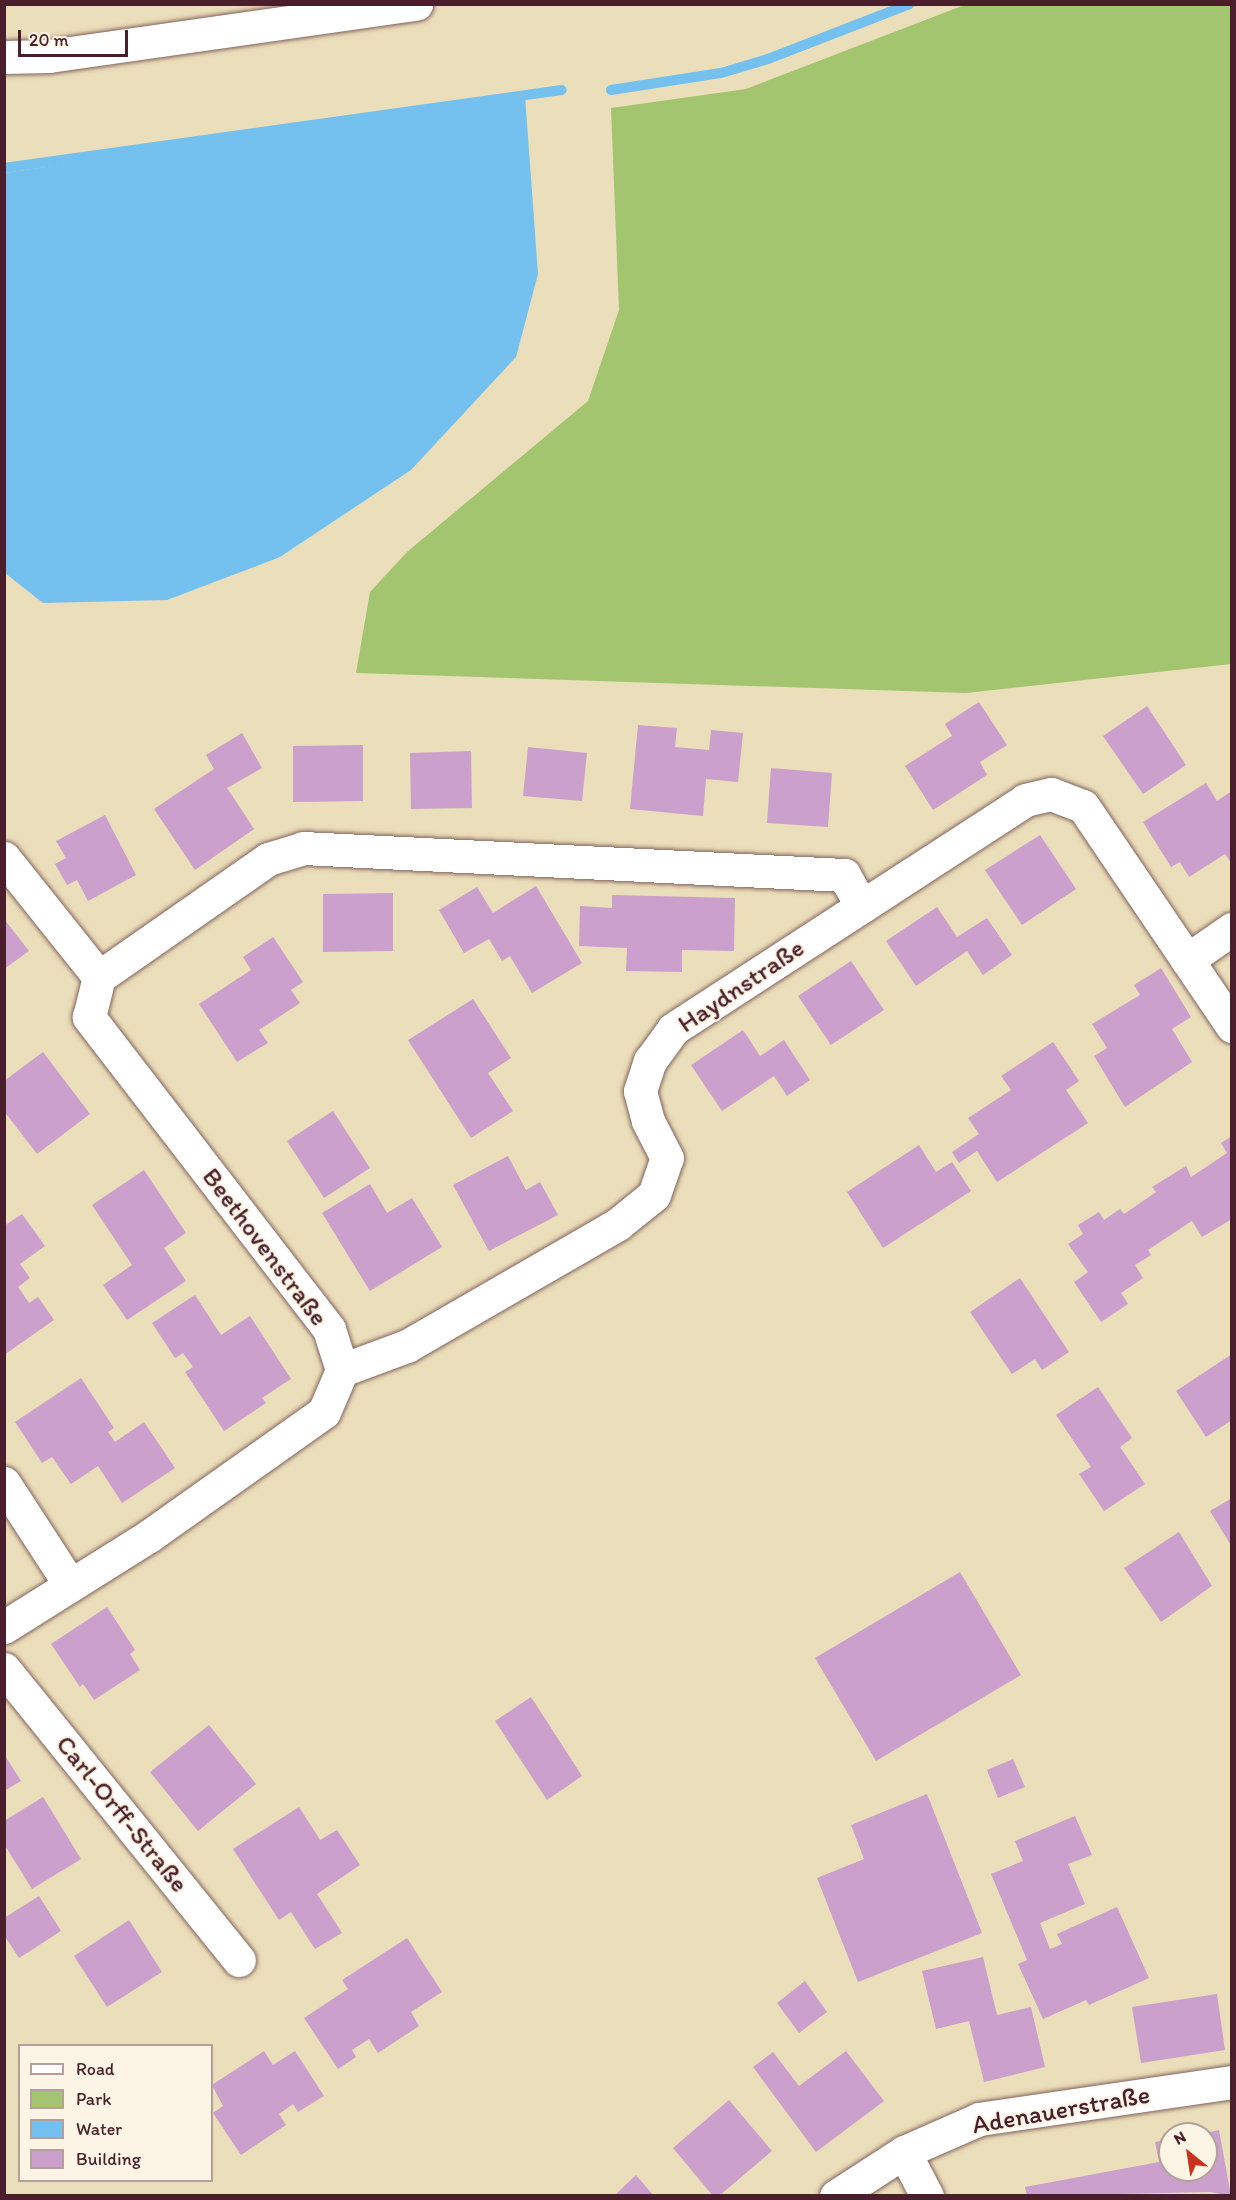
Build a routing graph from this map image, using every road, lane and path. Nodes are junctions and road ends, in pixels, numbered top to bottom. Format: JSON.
{"nodes":[{"id":1,"x":416,"y":4,"type":"edge"},
{"id":2,"x":4,"y":57,"type":"edge"},
{"id":3,"x":4,"y":858,"type":"edge"},
{"id":4,"x":862,"y":906,"type":"junction"},
{"id":5,"x":1232,"y":929,"type":"edge"},
{"id":6,"x":1187,"y":960,"type":"junction"},
{"id":7,"x":99,"y":977,"type":"junction"},
{"id":8,"x":1232,"y":1026,"type":"edge"},
{"id":9,"x":342,"y":1370,"type":"junction"},
{"id":10,"x":4,"y":1483,"type":"edge"},
{"id":11,"x":69,"y":1584,"type":"junction"},
{"id":12,"x":4,"y":1627,"type":"edge"},
{"id":13,"x":4,"y":1669,"type":"edge"},
{"id":14,"x":239,"y":1960,"type":"dead end"},
{"id":15,"x":1232,"y":2082,"type":"edge"},
{"id":16,"x":904,"y":2152,"type":"junction"},
{"id":17,"x":836,"y":2196,"type":"edge"},
{"id":18,"x":927,"y":2196,"type":"edge"}],
"edges":[{"from":1,"to":2,"type":"street"},
{"from":3,"to":7,"type":"street"},
{"from":4,"to":6,"type":"street","name":"Haydnstraße"},
{"from":4,"to":7,"type":"street"},
{"from":4,"to":9,"type":"street","name":"Haydnstraße"},
{"from":5,"to":6,"type":"street"},
{"from":6,"to":8,"type":"street","name":"Haydnstraße"},
{"from":7,"to":9,"type":"street","name":"Beethovenstraße"},
{"from":9,"to":11,"type":"street"},
{"from":10,"to":11,"type":"street"},
{"from":11,"to":12,"type":"street"},
{"from":13,"to":14,"type":"street","name":"Carl-Orff-Straße"},
{"from":15,"to":16,"type":"street","name":"Adenauerstraße"},
{"from":16,"to":17,"type":"street","name":"Adenauerstraße"},
{"from":16,"to":18,"type":"street"}]}
